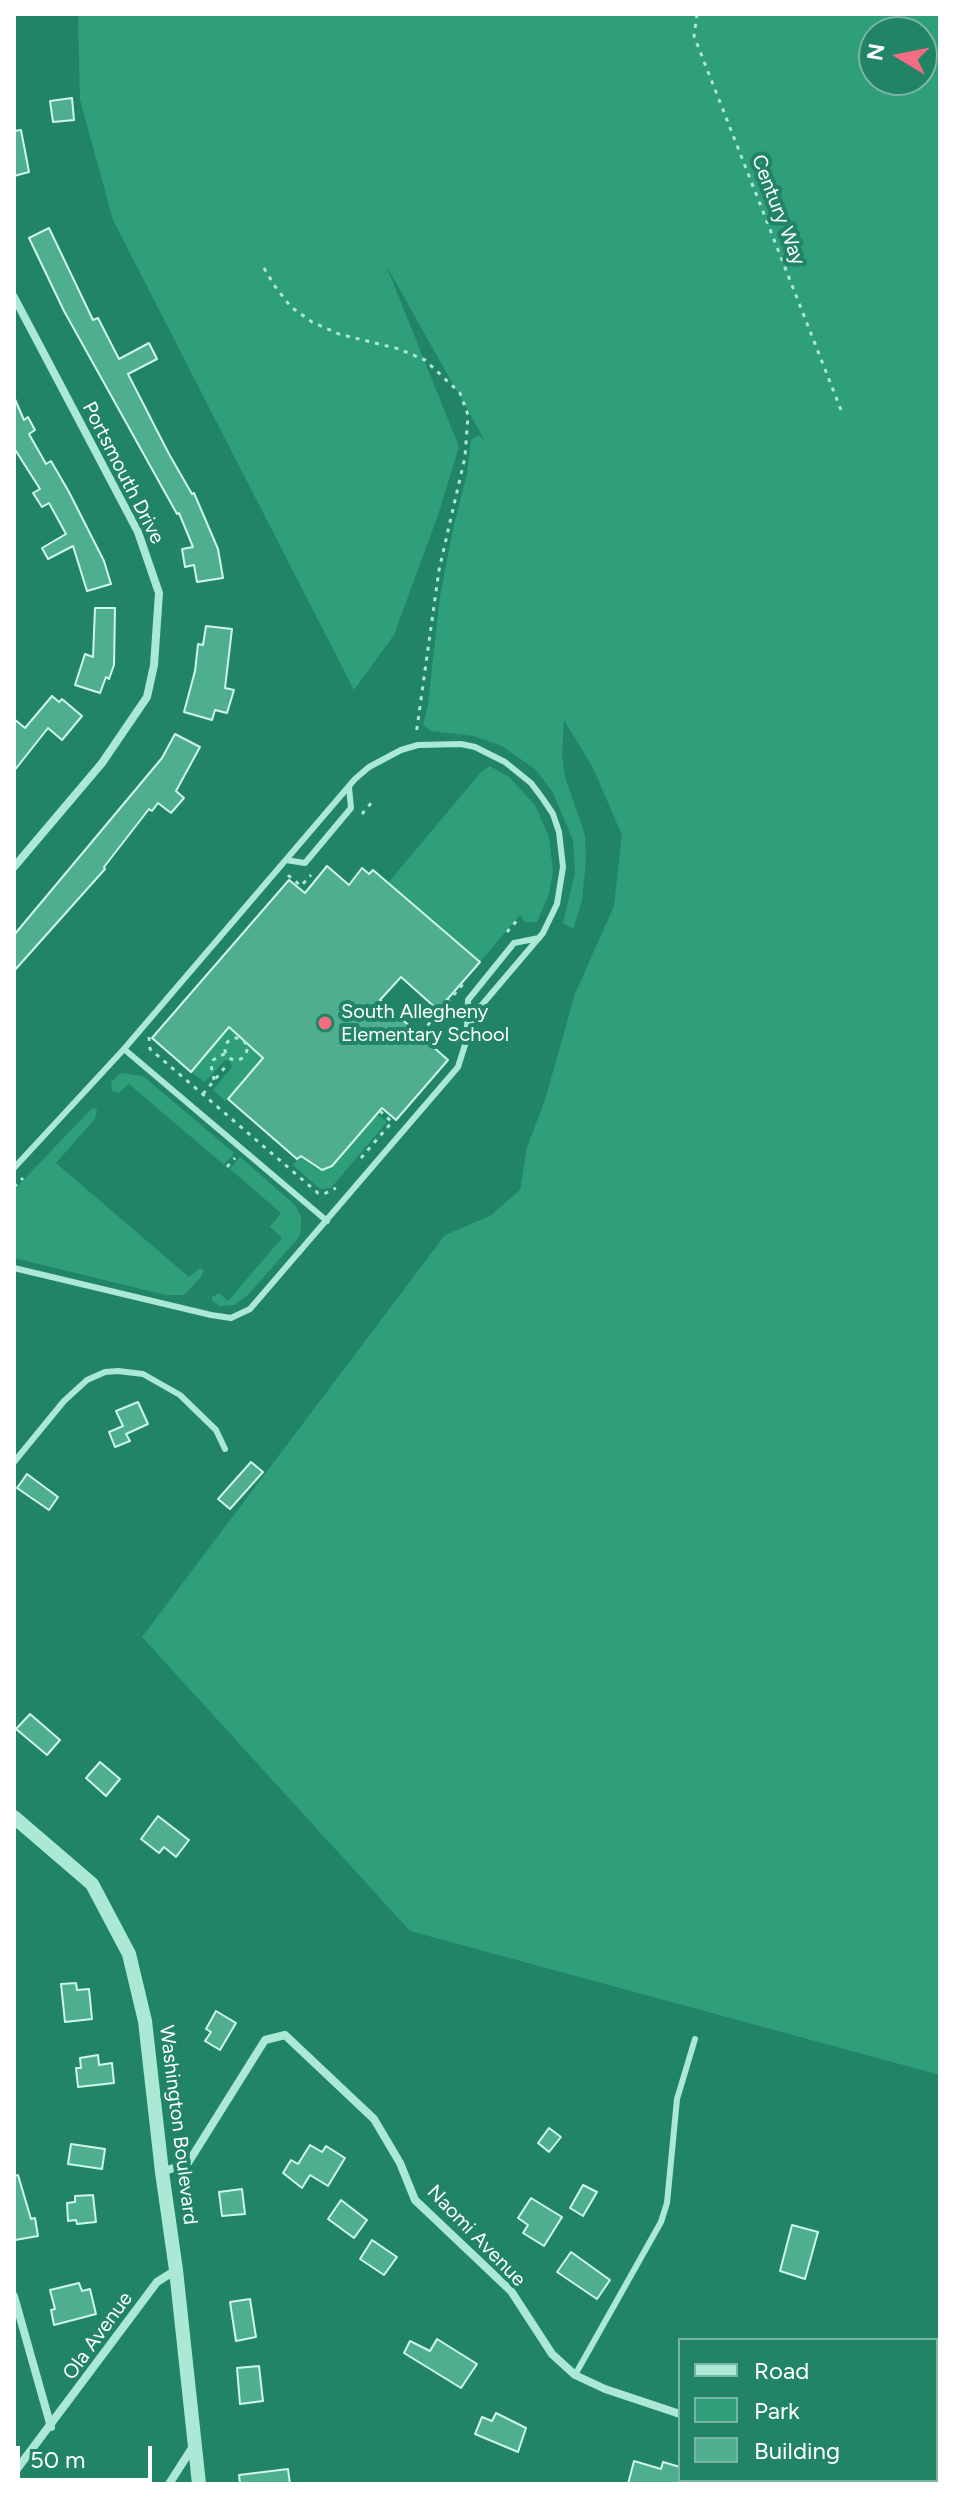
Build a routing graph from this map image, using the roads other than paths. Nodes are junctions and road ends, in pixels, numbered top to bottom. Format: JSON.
{"nodes":[{"id":1,"x":14,"y":297,"type":"edge"},
{"id":2,"x":349,"y":786,"type":"junction"},
{"id":3,"x":286,"y":860,"type":"junction"},
{"id":4,"x":14,"y":867,"type":"edge"},
{"id":5,"x":539,"y":938,"type":"junction"},
{"id":6,"x":466,"y":1046,"type":"junction"},
{"id":7,"x":124,"y":1049,"type":"junction"},
{"id":8,"x":14,"y":1168,"type":"edge"},
{"id":9,"x":327,"y":1221,"type":"junction"},
{"id":10,"x":14,"y":1268,"type":"edge"},
{"id":11,"x":225,"y":1449,"type":"dead end"},
{"id":12,"x":14,"y":1462,"type":"edge"},
{"id":13,"x":14,"y":1817,"type":"edge"},
{"id":14,"x":695,"y":2039,"type":"dead end"},
{"id":15,"x":162,"y":2172,"type":"junction"},
{"id":16,"x":176,"y":2270,"type":"junction"},
{"id":17,"x":14,"y":2296,"type":"edge"},
{"id":18,"x":575,"y":2375,"type":"junction"},
{"id":19,"x":678,"y":2413,"type":"edge"},
{"id":20,"x":51,"y":2427,"type":"junction"},
{"id":21,"x":194,"y":2445,"type":"junction"},
{"id":22,"x":14,"y":2473,"type":"edge"},
{"id":23,"x":169,"y":2484,"type":"edge"},
{"id":24,"x":199,"y":2484,"type":"edge"}],
"edges":[{"from":1,"to":4,"type":"street","name":"Portsmouth Drive"},
{"from":2,"to":3,"type":"lane"},
{"from":2,"to":3,"type":"lane"},
{"from":2,"to":5,"type":"lane"},
{"from":3,"to":7,"type":"lane"},
{"from":5,"to":6,"type":"lane"},
{"from":5,"to":6,"type":"lane"},
{"from":6,"to":9,"type":"lane"},
{"from":7,"to":8,"type":"lane"},
{"from":7,"to":9,"type":"lane"},
{"from":9,"to":10,"type":"lane"},
{"from":11,"to":12,"type":"lane"},
{"from":13,"to":15,"type":"street","name":"Washington Boulevard"},
{"from":14,"to":18,"type":"lane"},
{"from":15,"to":16,"type":"street","name":"Washington Boulevard"},
{"from":15,"to":18,"type":"street","name":"Naomi Avenue"},
{"from":16,"to":20,"type":"street","name":"Ola Avenue"},
{"from":16,"to":21,"type":"street","name":"Washington Boulevard"},
{"from":17,"to":20,"type":"street","name":"Ola Avenue"},
{"from":18,"to":19,"type":"street","name":"Naomi Avenue"},
{"from":20,"to":22,"type":"street","name":"Ola Avenue"},
{"from":21,"to":23,"type":"street"},
{"from":21,"to":24,"type":"street","name":"Washington Boulevard"}]}
